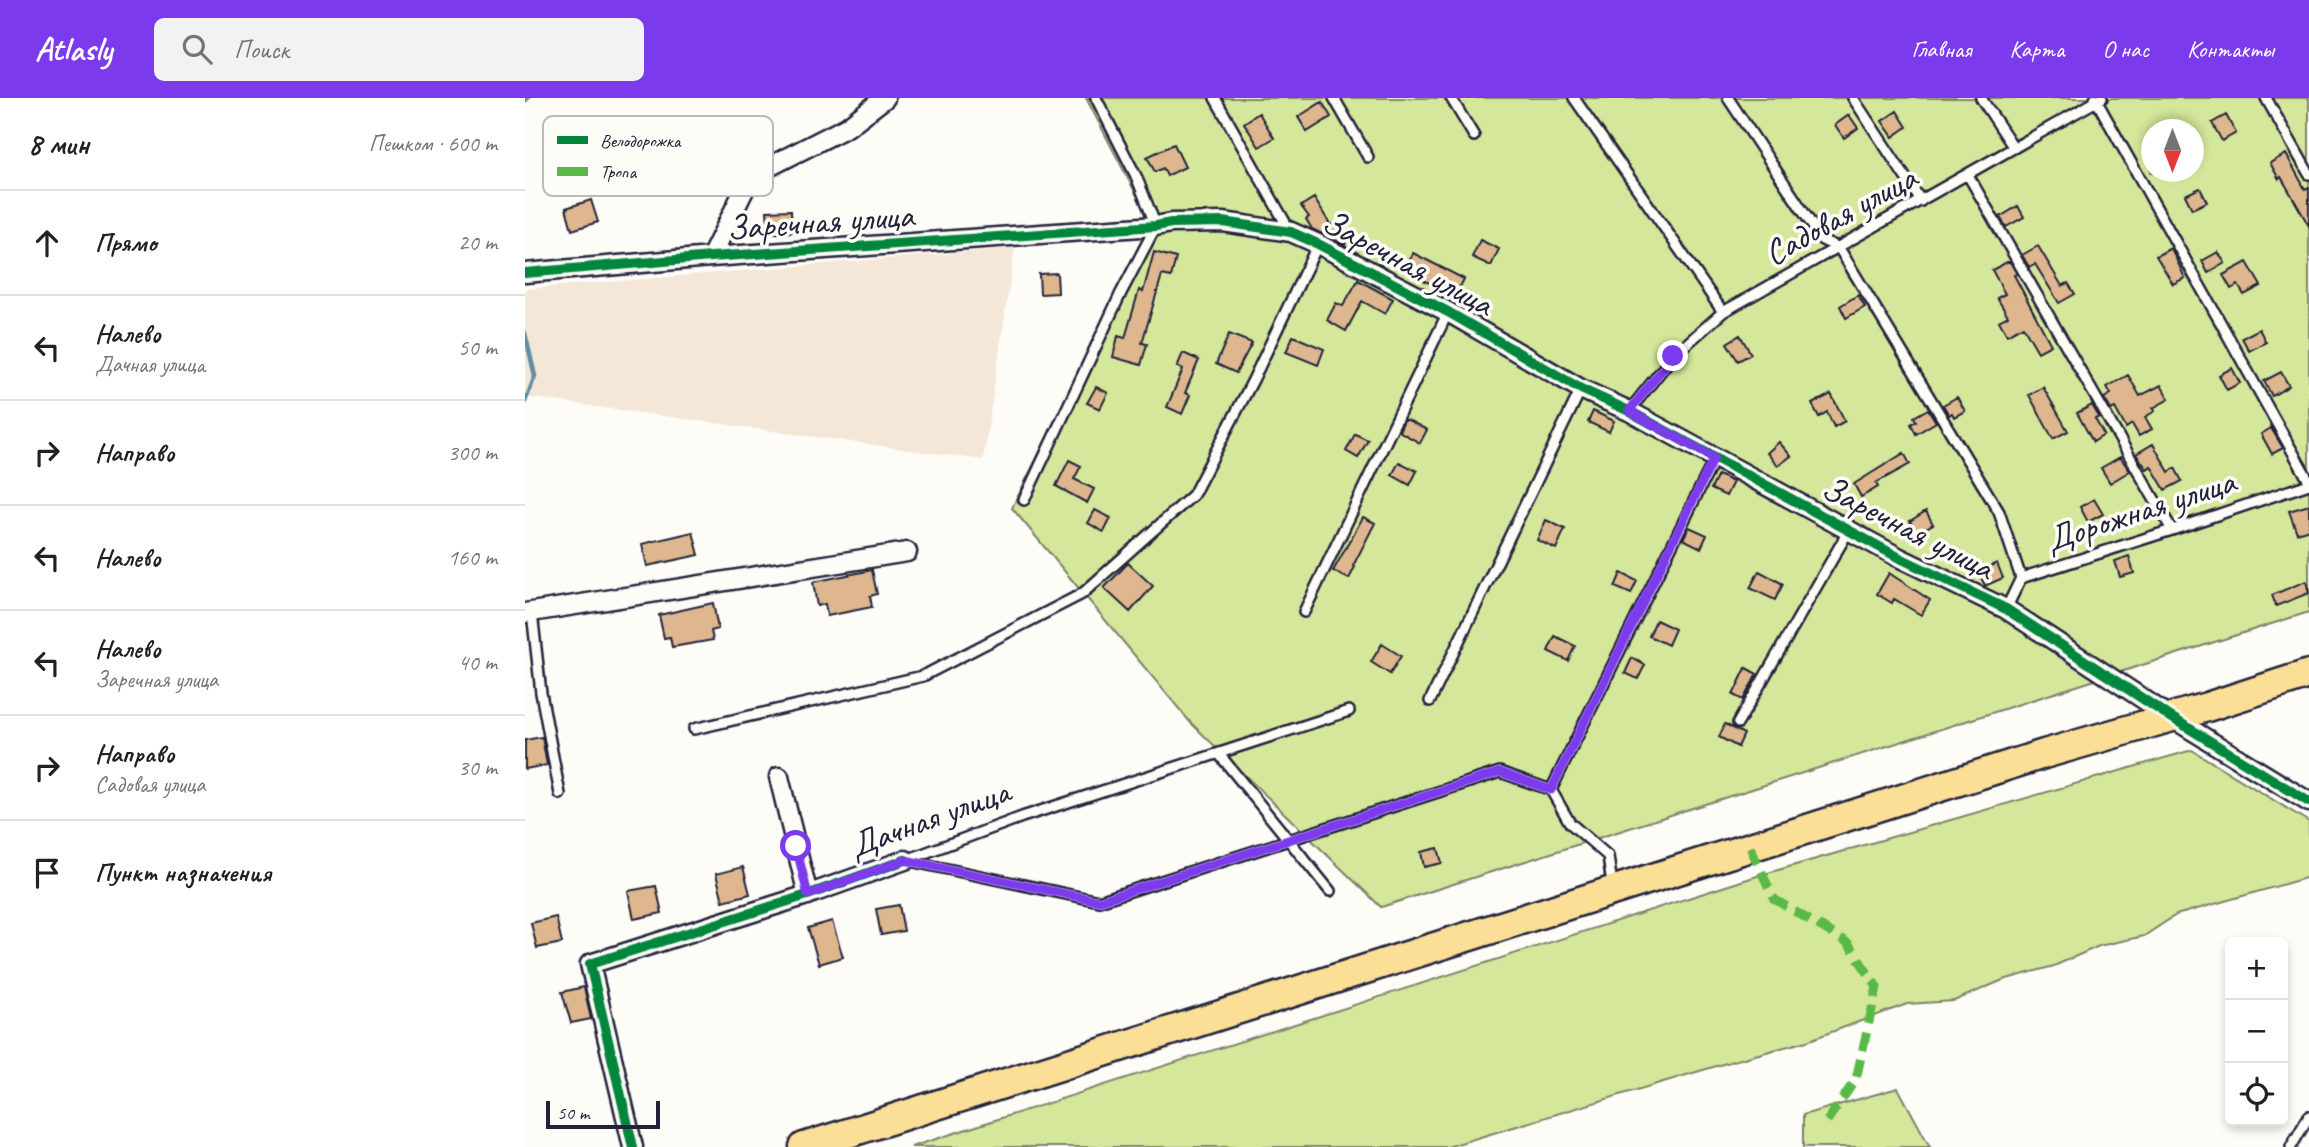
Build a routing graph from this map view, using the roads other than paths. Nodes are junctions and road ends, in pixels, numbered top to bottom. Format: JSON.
{"nodes":[{"id":1,"x":885,"y":98,"type":"edge"},
{"id":2,"x":1096,"y":98,"type":"edge"},
{"id":3,"x":1215,"y":98,"type":"edge"},
{"id":4,"x":1334,"y":98,"type":"edge"},
{"id":5,"x":1451,"y":98,"type":"edge"},
{"id":6,"x":1574,"y":98,"type":"edge"},
{"id":7,"x":1728,"y":98,"type":"edge"},
{"id":8,"x":1853,"y":98,"type":"edge"},
{"id":9,"x":1980,"y":98,"type":"edge"},
{"id":10,"x":2266,"y":98,"type":"edge"},
{"id":11,"x":2098,"y":99,"type":"edge"},
{"id":12,"x":1474,"y":136,"type":"dead end"},
{"id":13,"x":2014,"y":148,"type":"junction"},
{"id":14,"x":1368,"y":157,"type":"dead end"},
{"id":15,"x":773,"y":165,"type":"edge"},
{"id":16,"x":2309,"y":174,"type":"edge"},
{"id":17,"x":1968,"y":175,"type":"junction"},
{"id":18,"x":741,"y":196,"type":"edge"},
{"id":19,"x":1921,"y":201,"type":"junction"},
{"id":20,"x":1156,"y":226,"type":"junction"},
{"id":21,"x":1291,"y":232,"type":"junction"},
{"id":22,"x":1318,"y":244,"type":"junction"},
{"id":23,"x":1839,"y":248,"type":"junction"},
{"id":24,"x":711,"y":257,"type":"junction"},
{"id":25,"x":525,"y":273,"type":"edge"},
{"id":26,"x":1448,"y":312,"type":"junction"},
{"id":27,"x":1723,"y":312,"type":"junction"},
{"id":28,"x":1581,"y":389,"type":"junction"},
{"id":29,"x":1629,"y":411,"type":"junction"},
{"id":30,"x":1714,"y":458,"type":"junction"},
{"id":31,"x":2309,"y":482,"type":"edge"},
{"id":32,"x":1024,"y":500,"type":"dead end"},
{"id":33,"x":1850,"y":529,"type":"junction"},
{"id":34,"x":2172,"y":530,"type":"junction"},
{"id":35,"x":907,"y":552,"type":"dead end"},
{"id":36,"x":2021,"y":578,"type":"junction"},
{"id":37,"x":2006,"y":609,"type":"junction"},
{"id":38,"x":1304,"y":611,"type":"dead end"},
{"id":39,"x":528,"y":613,"type":"edge"},
{"id":40,"x":2309,"y":674,"type":"edge"},
{"id":41,"x":1430,"y":701,"type":"dead end"},
{"id":42,"x":1349,"y":710,"type":"dead end"},
{"id":43,"x":2169,"y":716,"type":"junction"},
{"id":44,"x":1738,"y":723,"type":"dead end"},
{"id":45,"x":694,"y":729,"type":"dead end"},
{"id":46,"x":1219,"y":754,"type":"junction"},
{"id":47,"x":779,"y":777,"type":"dead end"},
{"id":48,"x":1551,"y":790,"type":"junction"},
{"id":49,"x":560,"y":794,"type":"dead end"},
{"id":50,"x":2309,"y":802,"type":"edge"},
{"id":51,"x":1289,"y":839,"type":"junction"},
{"id":52,"x":905,"y":860,"type":"junction"},
{"id":53,"x":1330,"y":891,"type":"dead end"},
{"id":54,"x":1613,"y":891,"type":"junction"},
{"id":55,"x":808,"y":895,"type":"junction"},
{"id":56,"x":2309,"y":1116,"type":"edge"},
{"id":57,"x":633,"y":1147,"type":"edge"},
{"id":58,"x":804,"y":1147,"type":"edge"},
{"id":59,"x":2291,"y":1147,"type":"edge"}],
"edges":[{"from":1,"to":15,"type":"street"},
{"from":2,"to":20,"type":"lane"},
{"from":3,"to":21,"type":"lane"},
{"from":4,"to":14,"type":"lane"},
{"from":5,"to":12,"type":"lane"},
{"from":6,"to":27,"type":"lane"},
{"from":7,"to":23,"type":"lane"},
{"from":8,"to":19,"type":"lane"},
{"from":9,"to":13,"type":"lane"},
{"from":10,"to":16,"type":"lane"},
{"from":11,"to":13,"type":"lane","name":"Садовая улица"},
{"from":11,"to":31,"type":"lane"},
{"from":13,"to":17,"type":"lane","name":"Садовая улица"},
{"from":17,"to":19,"type":"lane","name":"Садовая улица"},
{"from":17,"to":34,"type":"lane"},
{"from":18,"to":24,"type":"street"},
{"from":19,"to":23,"type":"lane","name":"Садовая улица"},
{"from":20,"to":21,"type":"street","name":"Заречная улица"},
{"from":20,"to":24,"type":"street","name":"Заречная улица"},
{"from":20,"to":32,"type":"lane"},
{"from":21,"to":22,"type":"street","name":"Заречная улица"},
{"from":22,"to":26,"type":"street","name":"Заречная улица"},
{"from":22,"to":45,"type":"lane"},
{"from":23,"to":27,"type":"lane","name":"Садовая улица"},
{"from":23,"to":36,"type":"lane"},
{"from":24,"to":25,"type":"street","name":"Заречная улица"},
{"from":26,"to":28,"type":"street","name":"Заречная улица"},
{"from":26,"to":38,"type":"lane"},
{"from":27,"to":29,"type":"lane","name":"Садовая улица"},
{"from":28,"to":29,"type":"street","name":"Заречная улица"},
{"from":28,"to":41,"type":"lane"},
{"from":29,"to":30,"type":"street","name":"Заречная улица"},
{"from":30,"to":33,"type":"street","name":"Заречная улица"},
{"from":30,"to":48,"type":"lane"},
{"from":31,"to":34,"type":"lane","name":"Дорожная улица"},
{"from":33,"to":37,"type":"street","name":"Заречная улица"},
{"from":33,"to":44,"type":"lane"},
{"from":34,"to":36,"type":"lane","name":"Дорожная улица"},
{"from":35,"to":39,"type":"street"},
{"from":36,"to":37,"type":"lane","name":"Дорожная улица"},
{"from":37,"to":43,"type":"street","name":"Заречная улица"},
{"from":39,"to":49,"type":"lane"},
{"from":40,"to":43,"type":"main road"},
{"from":42,"to":46,"type":"lane","name":"Дачная улица"},
{"from":43,"to":50,"type":"street","name":"Заречная улица"},
{"from":43,"to":54,"type":"main road"},
{"from":46,"to":51,"type":"lane"},
{"from":46,"to":52,"type":"lane","name":"Дачная улица"},
{"from":47,"to":55,"type":"street"},
{"from":48,"to":51,"type":"lane"},
{"from":48,"to":54,"type":"lane"},
{"from":51,"to":52,"type":"lane"},
{"from":51,"to":53,"type":"lane"},
{"from":52,"to":55,"type":"street","name":"Дачная улица"},
{"from":54,"to":58,"type":"main road"},
{"from":55,"to":57,"type":"street","name":"Дачная улица"},
{"from":56,"to":59,"type":"lane"}]}
